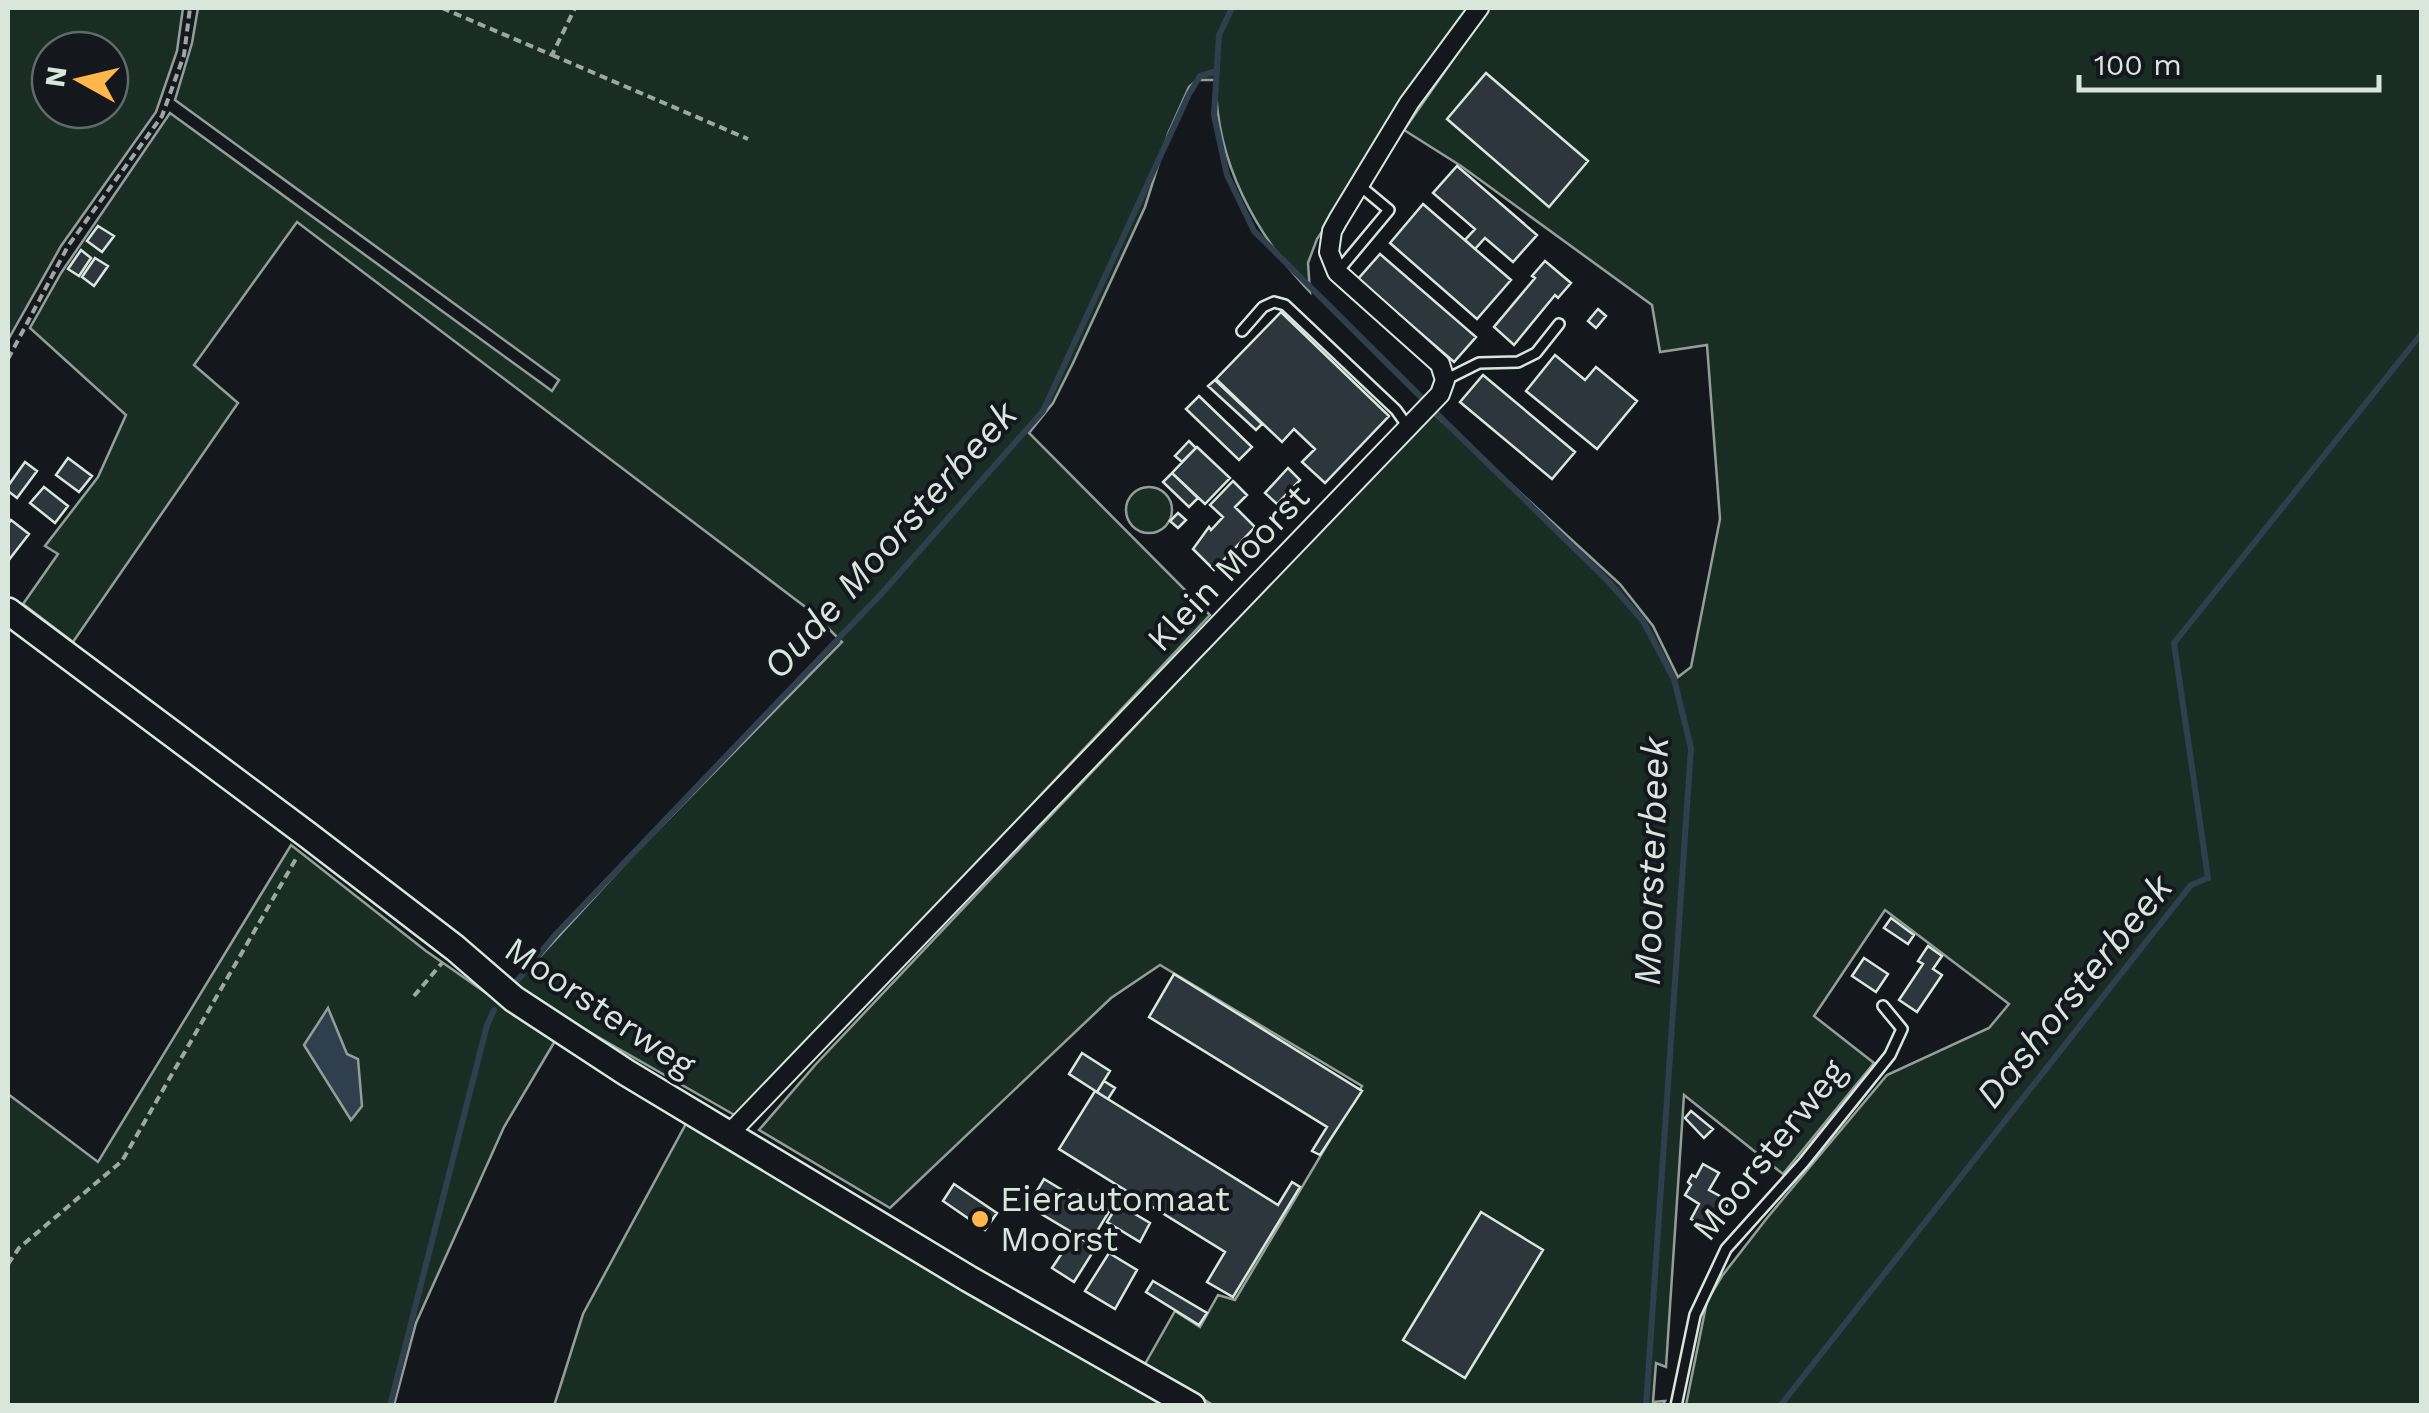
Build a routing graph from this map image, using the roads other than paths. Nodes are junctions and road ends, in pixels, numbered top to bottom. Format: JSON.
{"nodes":[{"id":1,"x":1478,"y":8,"type":"edge"},
{"id":2,"x":1360,"y":185,"type":"junction"},
{"id":3,"x":1337,"y":272,"type":"junction"},
{"id":4,"x":1559,"y":324,"type":"dead end"},
{"id":5,"x":1242,"y":330,"type":"dead end"},
{"id":6,"x":1444,"y":380,"type":"junction"},
{"id":7,"x":1408,"y":427,"type":"junction"},
{"id":8,"x":8,"y":611,"type":"edge"},
{"id":9,"x":1882,"y":1006,"type":"dead end"},
{"id":10,"x":730,"y":1133,"type":"junction"},
{"id":11,"x":1192,"y":1406,"type":"edge"},
{"id":12,"x":1676,"y":1406,"type":"edge"}],
"edges":[{"from":1,"to":2,"type":"street"},
{"from":2,"to":3,"type":"street"},
{"from":2,"to":3,"type":"lane"},
{"from":3,"to":6,"type":"street"},
{"from":4,"to":6,"type":"lane"},
{"from":5,"to":7,"type":"lane"},
{"from":6,"to":7,"type":"street","name":"Klein Moorst"},
{"from":7,"to":10,"type":"street","name":"Klein Moorst"},
{"from":8,"to":10,"type":"street","name":"Moorsterweg"},
{"from":9,"to":12,"type":"lane","name":"Moorsterweg"},
{"from":10,"to":11,"type":"street","name":"Moorsterweg"}]}
